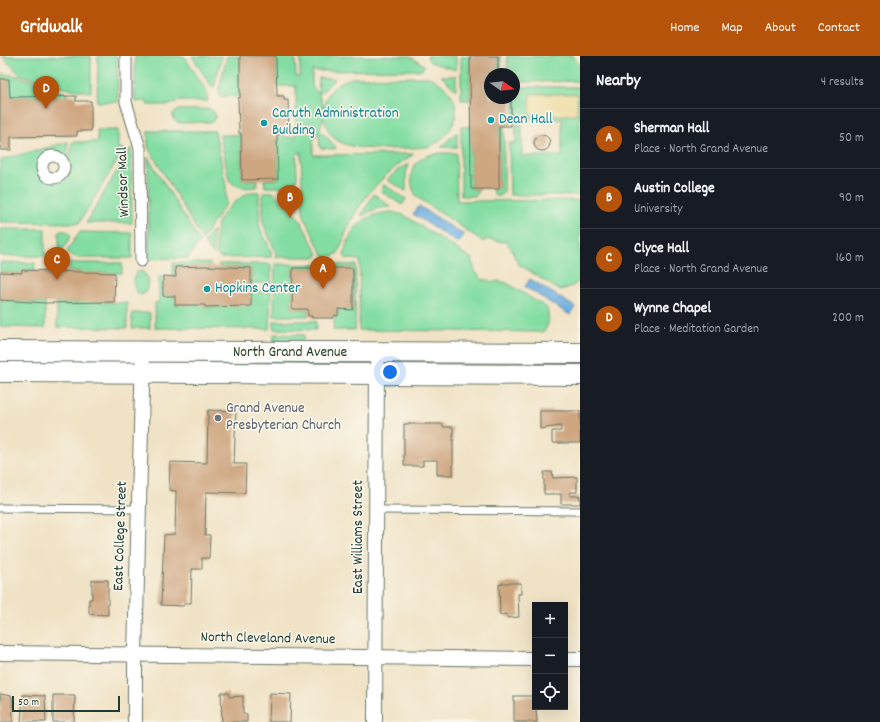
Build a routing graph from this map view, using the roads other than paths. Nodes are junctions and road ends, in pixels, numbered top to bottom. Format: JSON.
{"nodes":[{"id":1,"x":126,"y":56,"type":"edge"},
{"id":2,"x":140,"y":261,"type":"dead end"},
{"id":3,"x":0,"y":350,"type":"edge"},
{"id":4,"x":143,"y":352,"type":"junction"},
{"id":5,"x":377,"y":353,"type":"junction"},
{"id":6,"x":580,"y":353,"type":"edge"},
{"id":7,"x":0,"y":372,"type":"edge"},
{"id":8,"x":143,"y":373,"type":"junction"},
{"id":9,"x":377,"y":374,"type":"junction"},
{"id":10,"x":580,"y":375,"type":"edge"},
{"id":11,"x":0,"y":508,"type":"edge"},
{"id":12,"x":139,"y":509,"type":"junction"},
{"id":13,"x":376,"y":510,"type":"junction"},
{"id":14,"x":580,"y":511,"type":"edge"},
{"id":15,"x":0,"y":653,"type":"edge"},
{"id":16,"x":135,"y":654,"type":"junction"},
{"id":17,"x":375,"y":657,"type":"junction"},
{"id":18,"x":532,"y":659,"type":"edge"},
{"id":19,"x":568,"y":659,"type":"edge"},
{"id":20,"x":580,"y":659,"type":"edge"},
{"id":21,"x":135,"y":722,"type":"edge"},
{"id":22,"x":375,"y":722,"type":"edge"}],
"edges":[{"from":1,"to":2,"type":"street","name":"Windsor Mall"},
{"from":3,"to":4,"type":"main road","name":"North Grand Avenue"},
{"from":4,"to":5,"type":"main road","name":"North Grand Avenue"},
{"from":4,"to":8,"type":"street","name":"East College Street"},
{"from":5,"to":6,"type":"main road","name":"North Grand Avenue"},
{"from":5,"to":9,"type":"street","name":"East Williams Street"},
{"from":7,"to":8,"type":"main road","name":"North Grand Avenue"},
{"from":8,"to":9,"type":"main road","name":"North Grand Avenue"},
{"from":8,"to":12,"type":"street","name":"East College Street"},
{"from":9,"to":10,"type":"main road","name":"North Grand Avenue"},
{"from":9,"to":13,"type":"street","name":"East Williams Street"},
{"from":11,"to":12,"type":"lane"},
{"from":12,"to":16,"type":"street","name":"East College Street"},
{"from":13,"to":14,"type":"lane"},
{"from":13,"to":17,"type":"street","name":"East Williams Street"},
{"from":15,"to":16,"type":"street","name":"North Cleveland Avenue"},
{"from":16,"to":17,"type":"street","name":"North Cleveland Avenue"},
{"from":16,"to":21,"type":"street","name":"East College Street"},
{"from":17,"to":18,"type":"street","name":"North Cleveland Avenue"},
{"from":17,"to":22,"type":"street","name":"East Williams Street"},
{"from":19,"to":20,"type":"street"}]}
